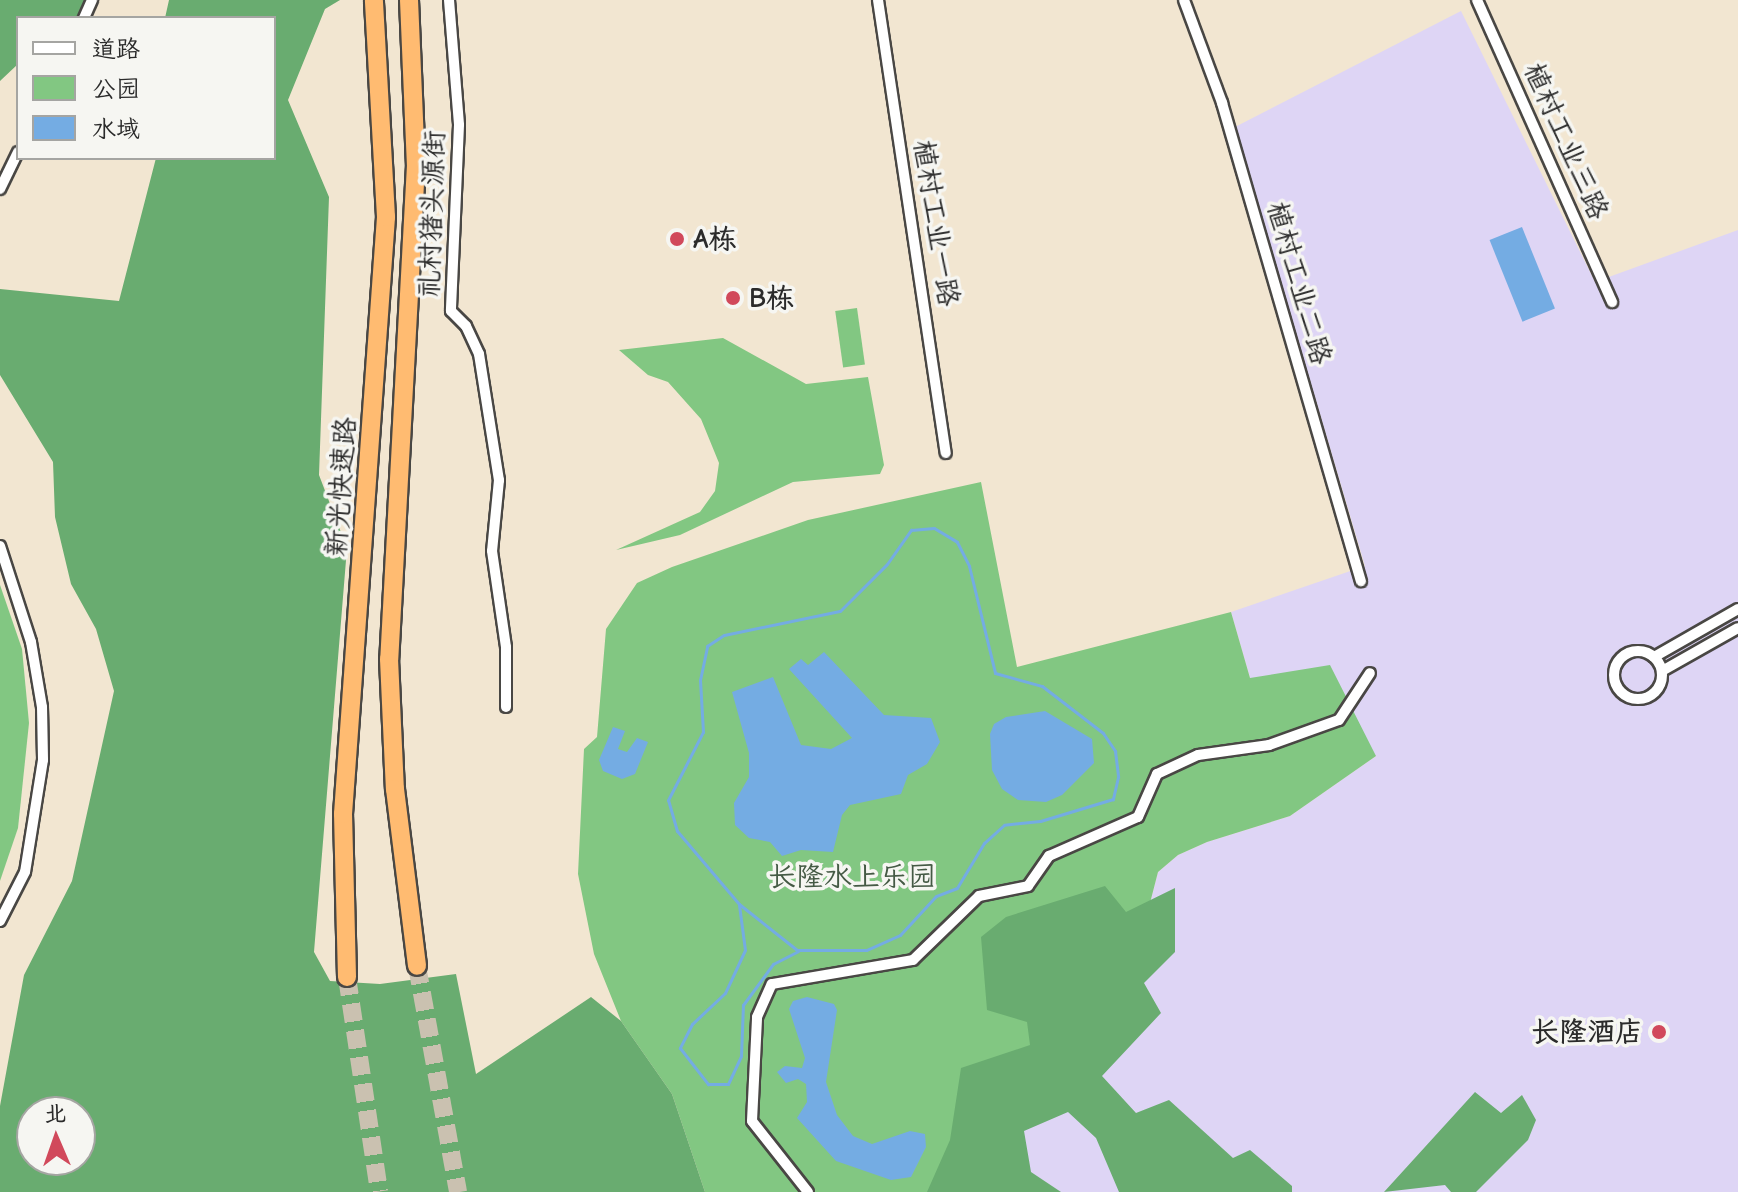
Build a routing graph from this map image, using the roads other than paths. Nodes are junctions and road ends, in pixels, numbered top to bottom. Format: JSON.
{"nodes":[{"id":1,"x":364,"y":0,"type":"edge"},
{"id":2,"x":374,"y":0,"type":"edge"},
{"id":3,"x":409,"y":0,"type":"edge"},
{"id":4,"x":449,"y":0,"type":"edge"},
{"id":5,"x":878,"y":0,"type":"edge"},
{"id":6,"x":1184,"y":0,"type":"edge"},
{"id":7,"x":1477,"y":0,"type":"edge"},
{"id":8,"x":383,"y":130,"type":"junction"},
{"id":9,"x":16,"y":156,"type":"edge"},
{"id":10,"x":0,"y":189,"type":"edge"},
{"id":11,"x":1612,"y":302,"type":"dead end"},
{"id":12,"x":946,"y":453,"type":"dead end"},
{"id":13,"x":0,"y":546,"type":"edge"},
{"id":14,"x":1361,"y":581,"type":"dead end"},
{"id":15,"x":1738,"y":609,"type":"edge"},
{"id":16,"x":1738,"y":628,"type":"edge"},
{"id":17,"x":1654,"y":657,"type":"junction"},
{"id":18,"x":1662,"y":671,"type":"junction"},
{"id":19,"x":1370,"y":673,"type":"dead end"},
{"id":20,"x":506,"y":707,"type":"dead end"},
{"id":21,"x":0,"y":921,"type":"edge"},
{"id":22,"x":417,"y":966,"type":"tunnel mouth"},
{"id":23,"x":347,"y":977,"type":"tunnel mouth"},
{"id":24,"x":808,"y":1192,"type":"edge"}],
"edges":[{"from":1,"to":8,"type":"highway"},
{"from":2,"to":8,"type":"highway","name":"新光快速路"},
{"from":3,"to":22,"type":"highway","name":"新光快速路"},
{"from":4,"to":20,"type":"street","name":"礼村猪头源街"},
{"from":5,"to":12,"type":"street","name":"植村工业一路"},
{"from":6,"to":14,"type":"street","name":"植村工业二路"},
{"from":7,"to":11,"type":"street","name":"植村工业三路"},
{"from":8,"to":23,"type":"highway","name":"新光快速路"},
{"from":9,"to":10,"type":"street"},
{"from":13,"to":21,"type":"street"},
{"from":15,"to":17,"type":"street"},
{"from":16,"to":18,"type":"street"},
{"from":17,"to":18,"type":"street"},
{"from":17,"to":18,"type":"street"},
{"from":19,"to":24,"type":"street"}]}
